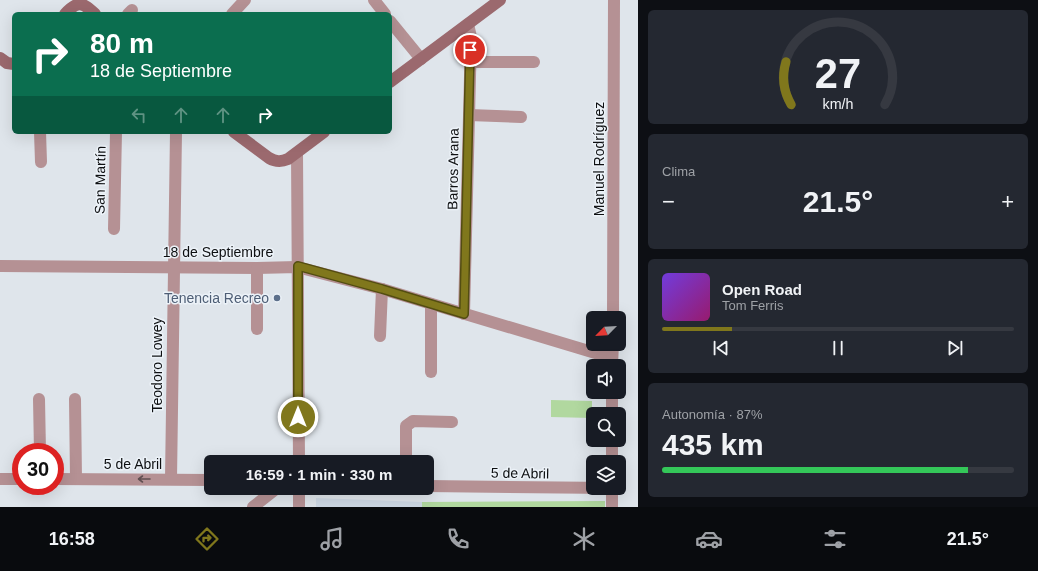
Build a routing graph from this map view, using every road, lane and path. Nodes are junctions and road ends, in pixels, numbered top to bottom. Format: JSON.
{"nodes":[{"id":1,"x":245,"y":0,"type":"edge"},
{"id":2,"x":374,"y":0,"type":"edge"},
{"id":3,"x":500,"y":0,"type":"edge"},
{"id":4,"x":614,"y":0,"type":"edge"},
{"id":5,"x":78,"y":2,"type":"edge"},
{"id":6,"x":67,"y":12,"type":"edge"},
{"id":7,"x":93,"y":12,"type":"edge"},
{"id":8,"x":234,"y":12,"type":"edge"},
{"id":9,"x":383,"y":12,"type":"edge"},
{"id":10,"x":392,"y":23,"type":"edge"},
{"id":11,"x":468,"y":24,"type":"junction"},
{"id":12,"x":0,"y":58,"type":"edge"},
{"id":13,"x":421,"y":59,"type":"junction"},
{"id":14,"x":470,"y":62,"type":"junction"},
{"id":15,"x":534,"y":62,"type":"dead end"},
{"id":16,"x":12,"y":64,"type":"edge"},
{"id":17,"x":392,"y":81,"type":"edge"},
{"id":18,"x":469,"y":115,"type":"junction"},
{"id":19,"x":521,"y":117,"type":"dead end"},
{"id":20,"x":40,"y":134,"type":"edge"},
{"id":21,"x":116,"y":134,"type":"edge"},
{"id":22,"x":176,"y":134,"type":"edge"},
{"id":23,"x":237,"y":134,"type":"edge"},
{"id":24,"x":321,"y":134,"type":"edge"},
{"id":25,"x":297,"y":152,"type":"junction"},
{"id":26,"x":41,"y":162,"type":"dead end"},
{"id":27,"x":114,"y":228,"type":"dead end"},
{"id":28,"x":0,"y":266,"type":"edge"},
{"id":29,"x":298,"y":266,"type":"junction"},
{"id":30,"x":173,"y":267,"type":"junction"},
{"id":31,"x":258,"y":268,"type":"junction"},
{"id":32,"x":382,"y":289,"type":"junction"},
{"id":33,"x":431,"y":304,"type":"junction"},
{"id":34,"x":613,"y":311,"type":"edge"},
{"id":35,"x":464,"y":314,"type":"junction"},
{"id":36,"x":257,"y":329,"type":"dead end"},
{"id":37,"x":380,"y":336,"type":"dead end"},
{"id":38,"x":603,"y":359,"type":"edge"},
{"id":39,"x":431,"y":372,"type":"dead end"},
{"id":40,"x":39,"y":399,"type":"dead end"},
{"id":41,"x":75,"y":399,"type":"dead end"},
{"id":42,"x":452,"y":422,"type":"dead end"},
{"id":43,"x":40,"y":443,"type":"edge"},
{"id":44,"x":299,"y":455,"type":"edge"},
{"id":45,"x":406,"y":455,"type":"edge"},
{"id":46,"x":0,"y":479,"type":"edge"},
{"id":47,"x":12,"y":479,"type":"edge"},
{"id":48,"x":64,"y":479,"type":"edge"},
{"id":49,"x":76,"y":479,"type":"junction"},
{"id":50,"x":171,"y":479,"type":"junction"},
{"id":51,"x":204,"y":480,"type":"edge"},
{"id":52,"x":434,"y":486,"type":"edge"},
{"id":53,"x":586,"y":488,"type":"edge"},
{"id":54,"x":268,"y":495,"type":"edge"},
{"id":55,"x":299,"y":495,"type":"edge"},
{"id":56,"x":612,"y":495,"type":"edge"},
{"id":57,"x":253,"y":507,"type":"edge"},
{"id":58,"x":299,"y":507,"type":"edge"},
{"id":59,"x":612,"y":507,"type":"edge"}],
"edges":[{"from":1,"to":8,"type":"street"},
{"from":2,"to":9,"type":"street"},
{"from":3,"to":11,"type":"street"},
{"from":4,"to":34,"type":"street","name":"Manuel Rodríguez"},
{"from":5,"to":6,"type":"street"},
{"from":5,"to":7,"type":"street"},
{"from":10,"to":13,"type":"street"},
{"from":11,"to":13,"type":"street"},
{"from":11,"to":14,"type":"street","name":"Barros Arana"},
{"from":12,"to":16,"type":"street"},
{"from":13,"to":17,"type":"street"},
{"from":14,"to":15,"type":"street"},
{"from":14,"to":18,"type":"street","name":"Barros Arana"},
{"from":18,"to":19,"type":"street"},
{"from":18,"to":35,"type":"street","name":"Barros Arana"},
{"from":20,"to":26,"type":"street"},
{"from":21,"to":27,"type":"street","name":"San Martín"},
{"from":22,"to":30,"type":"street","name":"Teodoro Lowey"},
{"from":23,"to":25,"type":"street"},
{"from":24,"to":25,"type":"street"},
{"from":25,"to":29,"type":"street"},
{"from":28,"to":30,"type":"street","name":"18 de Septiembre"},
{"from":29,"to":31,"type":"street","name":"18 de Septiembre"},
{"from":29,"to":32,"type":"street","name":"18 de Septiembre"},
{"from":29,"to":44,"type":"street"},
{"from":30,"to":31,"type":"street","name":"18 de Septiembre"},
{"from":30,"to":50,"type":"street","name":"Teodoro Lowey"},
{"from":31,"to":36,"type":"street"},
{"from":32,"to":33,"type":"street","name":"18 de Septiembre"},
{"from":32,"to":37,"type":"street"},
{"from":33,"to":35,"type":"street","name":"18 de Septiembre"},
{"from":33,"to":39,"type":"street"},
{"from":35,"to":38,"type":"street","name":"18 de Septiembre"},
{"from":40,"to":43,"type":"street"},
{"from":41,"to":49,"type":"street"},
{"from":42,"to":45,"type":"street"},
{"from":46,"to":47,"type":"street"},
{"from":48,"to":49,"type":"street","name":"5 de Abril"},
{"from":50,"to":49,"type":"street","name":"5 de Abril","one_way":true},
{"from":50,"to":51,"type":"street","name":"5 de Abril"},
{"from":52,"to":53,"type":"street","name":"5 de Abril"},
{"from":54,"to":57,"type":"street"},
{"from":55,"to":58,"type":"street"},
{"from":56,"to":59,"type":"street"}]}
